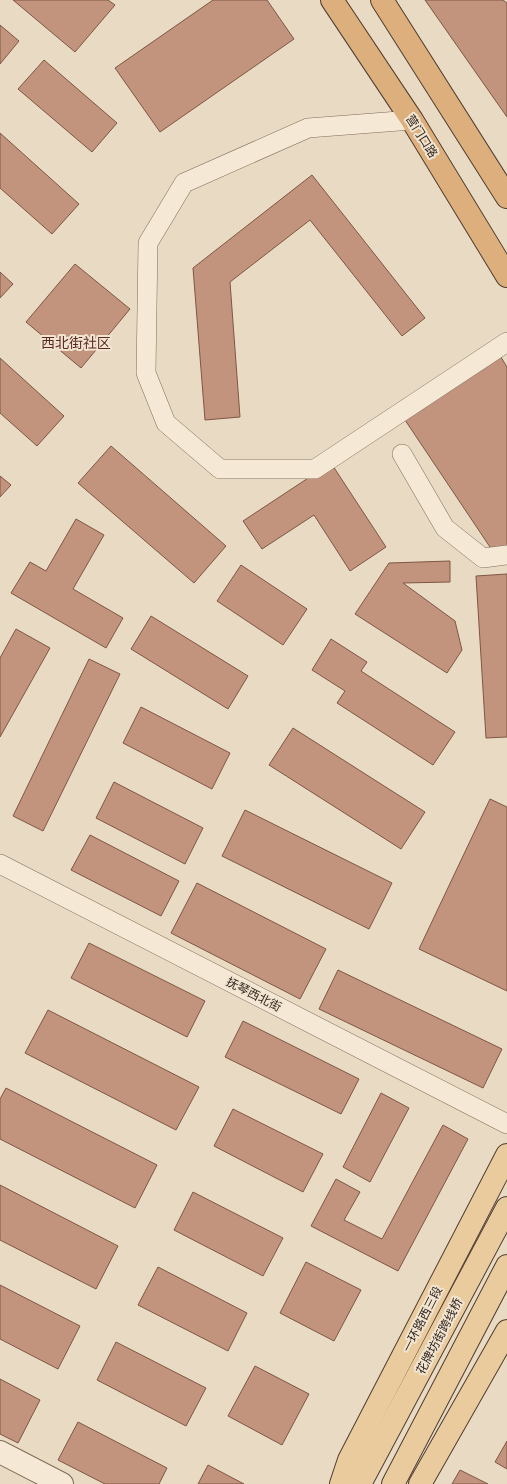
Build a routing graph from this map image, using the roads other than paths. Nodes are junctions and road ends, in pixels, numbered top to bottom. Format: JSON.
{"nodes":[{"id":1,"x":332,"y":0,"type":"edge"},
{"id":2,"x":382,"y":0,"type":"edge"},
{"id":3,"x":412,"y":120,"type":"junction"},
{"id":4,"x":507,"y":197,"type":"edge"},
{"id":5,"x":507,"y":276,"type":"edge"},
{"id":6,"x":507,"y":342,"type":"edge"},
{"id":7,"x":402,"y":454,"type":"dead end"},
{"id":8,"x":507,"y":554,"type":"edge"},
{"id":9,"x":0,"y":864,"type":"edge"},
{"id":10,"x":507,"y":1124,"type":"edge"},
{"id":11,"x":507,"y":1155,"type":"edge"},
{"id":12,"x":507,"y":1208,"type":"edge"},
{"id":13,"x":507,"y":1266,"type":"edge"},
{"id":14,"x":507,"y":1331,"type":"edge"},
{"id":15,"x":0,"y":1452,"type":"edge"},
{"id":16,"x":396,"y":1480,"type":"edge"},
{"id":17,"x":62,"y":1484,"type":"edge"},
{"id":18,"x":341,"y":1484,"type":"edge"},
{"id":19,"x":360,"y":1484,"type":"edge"},
{"id":20,"x":420,"y":1484,"type":"edge"}],
"edges":[{"from":1,"to":3,"type":"highway","name":"营门口路"},
{"from":2,"to":4,"type":"highway"},
{"from":3,"to":5,"type":"highway","name":"营门口路"},
{"from":3,"to":6,"type":"street"},
{"from":7,"to":8,"type":"street"},
{"from":9,"to":10,"type":"street","name":"抚琴西北街"},
{"from":11,"to":18,"type":"main road","name":"一环路西三段"},
{"from":12,"to":19,"type":"main road","name":"花牌坊街跨线桥"},
{"from":13,"to":16,"type":"main road"},
{"from":14,"to":20,"type":"main road"},
{"from":15,"to":17,"type":"street"}]}
